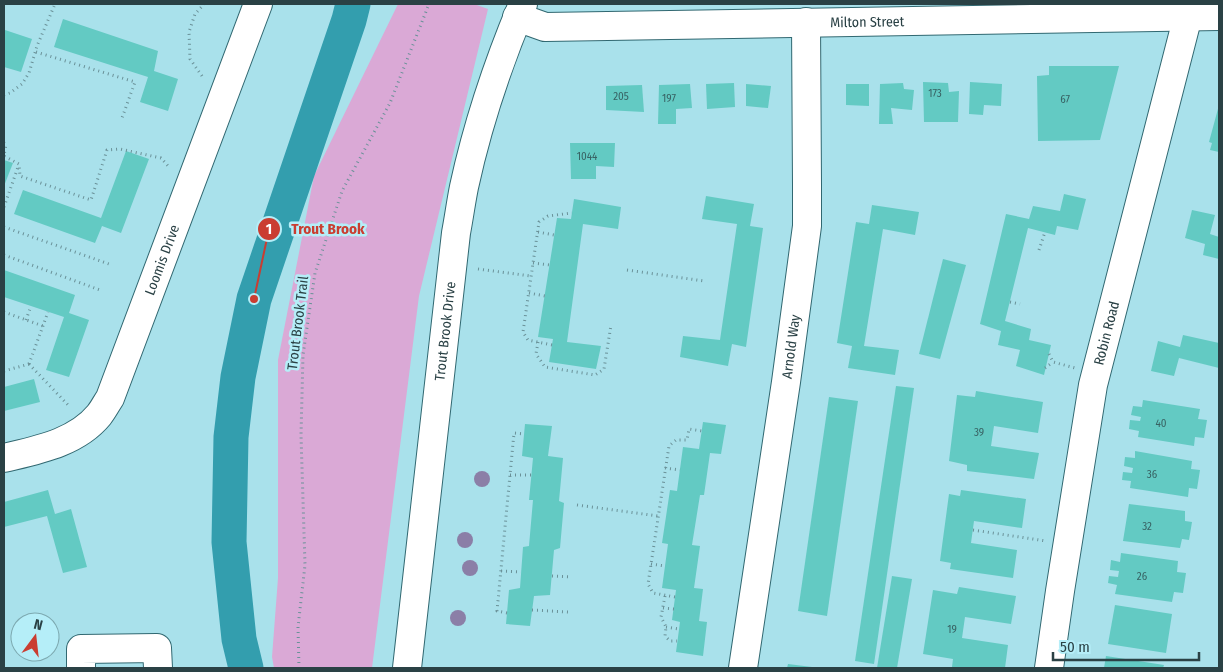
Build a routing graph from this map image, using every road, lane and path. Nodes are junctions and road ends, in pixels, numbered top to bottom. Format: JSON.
{"nodes":[{"id":1,"x":55,"y":4,"type":"edge"},
{"id":2,"x":204,"y":4,"type":"edge"},
{"id":3,"x":258,"y":4,"type":"edge"},
{"id":4,"x":429,"y":4,"type":"edge"},
{"id":5,"x":520,"y":10,"type":"edge"},
{"id":6,"x":1189,"y":10,"type":"edge"},
{"id":7,"x":1219,"y":16,"type":"edge"},
{"id":8,"x":806,"y":22,"type":"junction"},
{"id":9,"x":36,"y":52,"type":"junction"},
{"id":10,"x":202,"y":76,"type":"dead end"},
{"id":11,"x":4,"y":94,"type":"edge"},
{"id":12,"x":122,"y":118,"type":"dead end"},
{"id":13,"x":4,"y":143,"type":"edge"},
{"id":14,"x":19,"y":164,"type":"junction"},
{"id":15,"x":168,"y":166,"type":"dead end"},
{"id":16,"x":4,"y":207,"type":"edge"},
{"id":17,"x":572,"y":213,"type":"dead end"},
{"id":18,"x":4,"y":227,"type":"edge"},
{"id":19,"x":538,"y":232,"type":"junction"},
{"id":20,"x":1045,"y":232,"type":"dead end"},
{"id":21,"x":554,"y":235,"type":"dead end"},
{"id":22,"x":1039,"y":250,"type":"dead end"},
{"id":23,"x":4,"y":256,"type":"edge"},
{"id":24,"x":533,"y":263,"type":"junction"},
{"id":25,"x":109,"y":264,"type":"dead end"},
{"id":26,"x":550,"y":265,"type":"dead end"},
{"id":27,"x":478,"y":269,"type":"dead end"},
{"id":28,"x":627,"y":270,"type":"dead end"},
{"id":29,"x":532,"y":276,"type":"junction"},
{"id":30,"x":704,"y":281,"type":"dead end"},
{"id":31,"x":100,"y":290,"type":"dead end"},
{"id":32,"x":529,"y":293,"type":"junction"},
{"id":33,"x":545,"y":296,"type":"dead end"},
{"id":34,"x":1010,"y":302,"type":"dead end"},
{"id":35,"x":1020,"y":304,"type":"dead end"},
{"id":36,"x":31,"y":306,"type":"dead end"},
{"id":37,"x":4,"y":312,"type":"edge"},
{"id":38,"x":48,"y":312,"type":"dead end"},
{"id":39,"x":26,"y":320,"type":"junction"},
{"id":40,"x":611,"y":325,"type":"dead end"},
{"id":41,"x":43,"y":326,"type":"junction"},
{"id":42,"x":538,"y":342,"type":"junction"},
{"id":43,"x":552,"y":345,"type":"dead end"},
{"id":44,"x":1049,"y":354,"type":"dead end"},
{"id":45,"x":1053,"y":362,"type":"junction"},
{"id":46,"x":30,"y":364,"type":"junction"},
{"id":47,"x":1045,"y":368,"type":"dead end"},
{"id":48,"x":1076,"y":368,"type":"dead end"},
{"id":49,"x":4,"y":371,"type":"edge"},
{"id":50,"x":69,"y":406,"type":"dead end"},
{"id":51,"x":702,"y":431,"type":"dead end"},
{"id":52,"x":524,"y":434,"type":"dead end"},
{"id":53,"x":4,"y":458,"type":"edge"},
{"id":54,"x":666,"y":468,"type":"junction"},
{"id":55,"x":680,"y":470,"type":"dead end"},
{"id":56,"x":510,"y":474,"type":"junction"},
{"id":57,"x":532,"y":475,"type":"dead end"},
{"id":58,"x":577,"y":505,"type":"dead end"},
{"id":59,"x":658,"y":516,"type":"junction"},
{"id":60,"x":973,"y":530,"type":"dead end"},
{"id":61,"x":1049,"y":542,"type":"dead end"},
{"id":62,"x":651,"y":564,"type":"junction"},
{"id":63,"x":665,"y":566,"type":"dead end"},
{"id":64,"x":501,"y":571,"type":"junction"},
{"id":65,"x":521,"y":572,"type":"dead end"},
{"id":66,"x":552,"y":576,"type":"dead end"},
{"id":67,"x":571,"y":577,"type":"dead end"},
{"id":68,"x":665,"y":596,"type":"junction"},
{"id":69,"x":675,"y":597,"type":"dead end"},
{"id":70,"x":663,"y":608,"type":"junction"},
{"id":71,"x":674,"y":609,"type":"dead end"},
{"id":72,"x":532,"y":610,"type":"dead end"},
{"id":73,"x":568,"y":612,"type":"dead end"},
{"id":74,"x":507,"y":613,"type":"dead end"},
{"id":75,"x":666,"y":626,"type":"junction"},
{"id":76,"x":679,"y":629,"type":"dead end"},
{"id":77,"x":677,"y":642,"type":"dead end"},
{"id":78,"x":81,"y":668,"type":"edge"},
{"id":79,"x":158,"y":668,"type":"edge"},
{"id":80,"x":298,"y":668,"type":"edge"},
{"id":81,"x":407,"y":668,"type":"edge"},
{"id":82,"x":742,"y":668,"type":"edge"},
{"id":83,"x":1049,"y":668,"type":"edge"}],
"edges":[{"from":1,"to":9,"type":"path"},
{"from":2,"to":10,"type":"path"},
{"from":3,"to":53,"type":"street","name":"Loomis Drive"},
{"from":4,"to":80,"type":"path","name":"Trout Brook Trail"},
{"from":5,"to":8,"type":"street","name":"Milton Street"},
{"from":5,"to":81,"type":"street","name":"Trout Brook Drive"},
{"from":6,"to":7,"type":"street","name":"Milton Street"},
{"from":6,"to":8,"type":"street","name":"Milton Street"},
{"from":6,"to":83,"type":"street","name":"Robin Road"},
{"from":8,"to":82,"type":"street","name":"Arnold Way"},
{"from":9,"to":11,"type":"path"},
{"from":9,"to":12,"type":"path"},
{"from":13,"to":14,"type":"path"},
{"from":14,"to":15,"type":"path"},
{"from":14,"to":16,"type":"path"},
{"from":17,"to":19,"type":"path"},
{"from":18,"to":25,"type":"path"},
{"from":19,"to":21,"type":"path"},
{"from":19,"to":24,"type":"path"},
{"from":20,"to":22,"type":"path"},
{"from":23,"to":31,"type":"path"},
{"from":24,"to":26,"type":"path"},
{"from":24,"to":29,"type":"path"},
{"from":27,"to":29,"type":"path"},
{"from":28,"to":30,"type":"path"},
{"from":29,"to":32,"type":"path"},
{"from":32,"to":33,"type":"path"},
{"from":32,"to":42,"type":"path"},
{"from":34,"to":35,"type":"path"},
{"from":36,"to":39,"type":"path"},
{"from":37,"to":39,"type":"path"},
{"from":38,"to":41,"type":"path"},
{"from":39,"to":41,"type":"path"},
{"from":40,"to":42,"type":"path"},
{"from":41,"to":46,"type":"path"},
{"from":42,"to":43,"type":"path"},
{"from":44,"to":45,"type":"path"},
{"from":45,"to":47,"type":"path"},
{"from":45,"to":48,"type":"path"},
{"from":46,"to":49,"type":"path"},
{"from":46,"to":50,"type":"path"},
{"from":51,"to":54,"type":"path"},
{"from":52,"to":56,"type":"path"},
{"from":54,"to":55,"type":"path"},
{"from":54,"to":59,"type":"path"},
{"from":56,"to":57,"type":"path"},
{"from":56,"to":64,"type":"path"},
{"from":58,"to":59,"type":"path"},
{"from":59,"to":62,"type":"path"},
{"from":60,"to":61,"type":"path"},
{"from":62,"to":63,"type":"path"},
{"from":62,"to":68,"type":"path"},
{"from":64,"to":65,"type":"path"},
{"from":64,"to":74,"type":"path"},
{"from":66,"to":67,"type":"path"},
{"from":68,"to":69,"type":"path"},
{"from":68,"to":70,"type":"path"},
{"from":70,"to":71,"type":"path"},
{"from":70,"to":75,"type":"path"},
{"from":72,"to":73,"type":"path"},
{"from":75,"to":76,"type":"path"},
{"from":75,"to":77,"type":"path"},
{"from":78,"to":79,"type":"street"}]}
